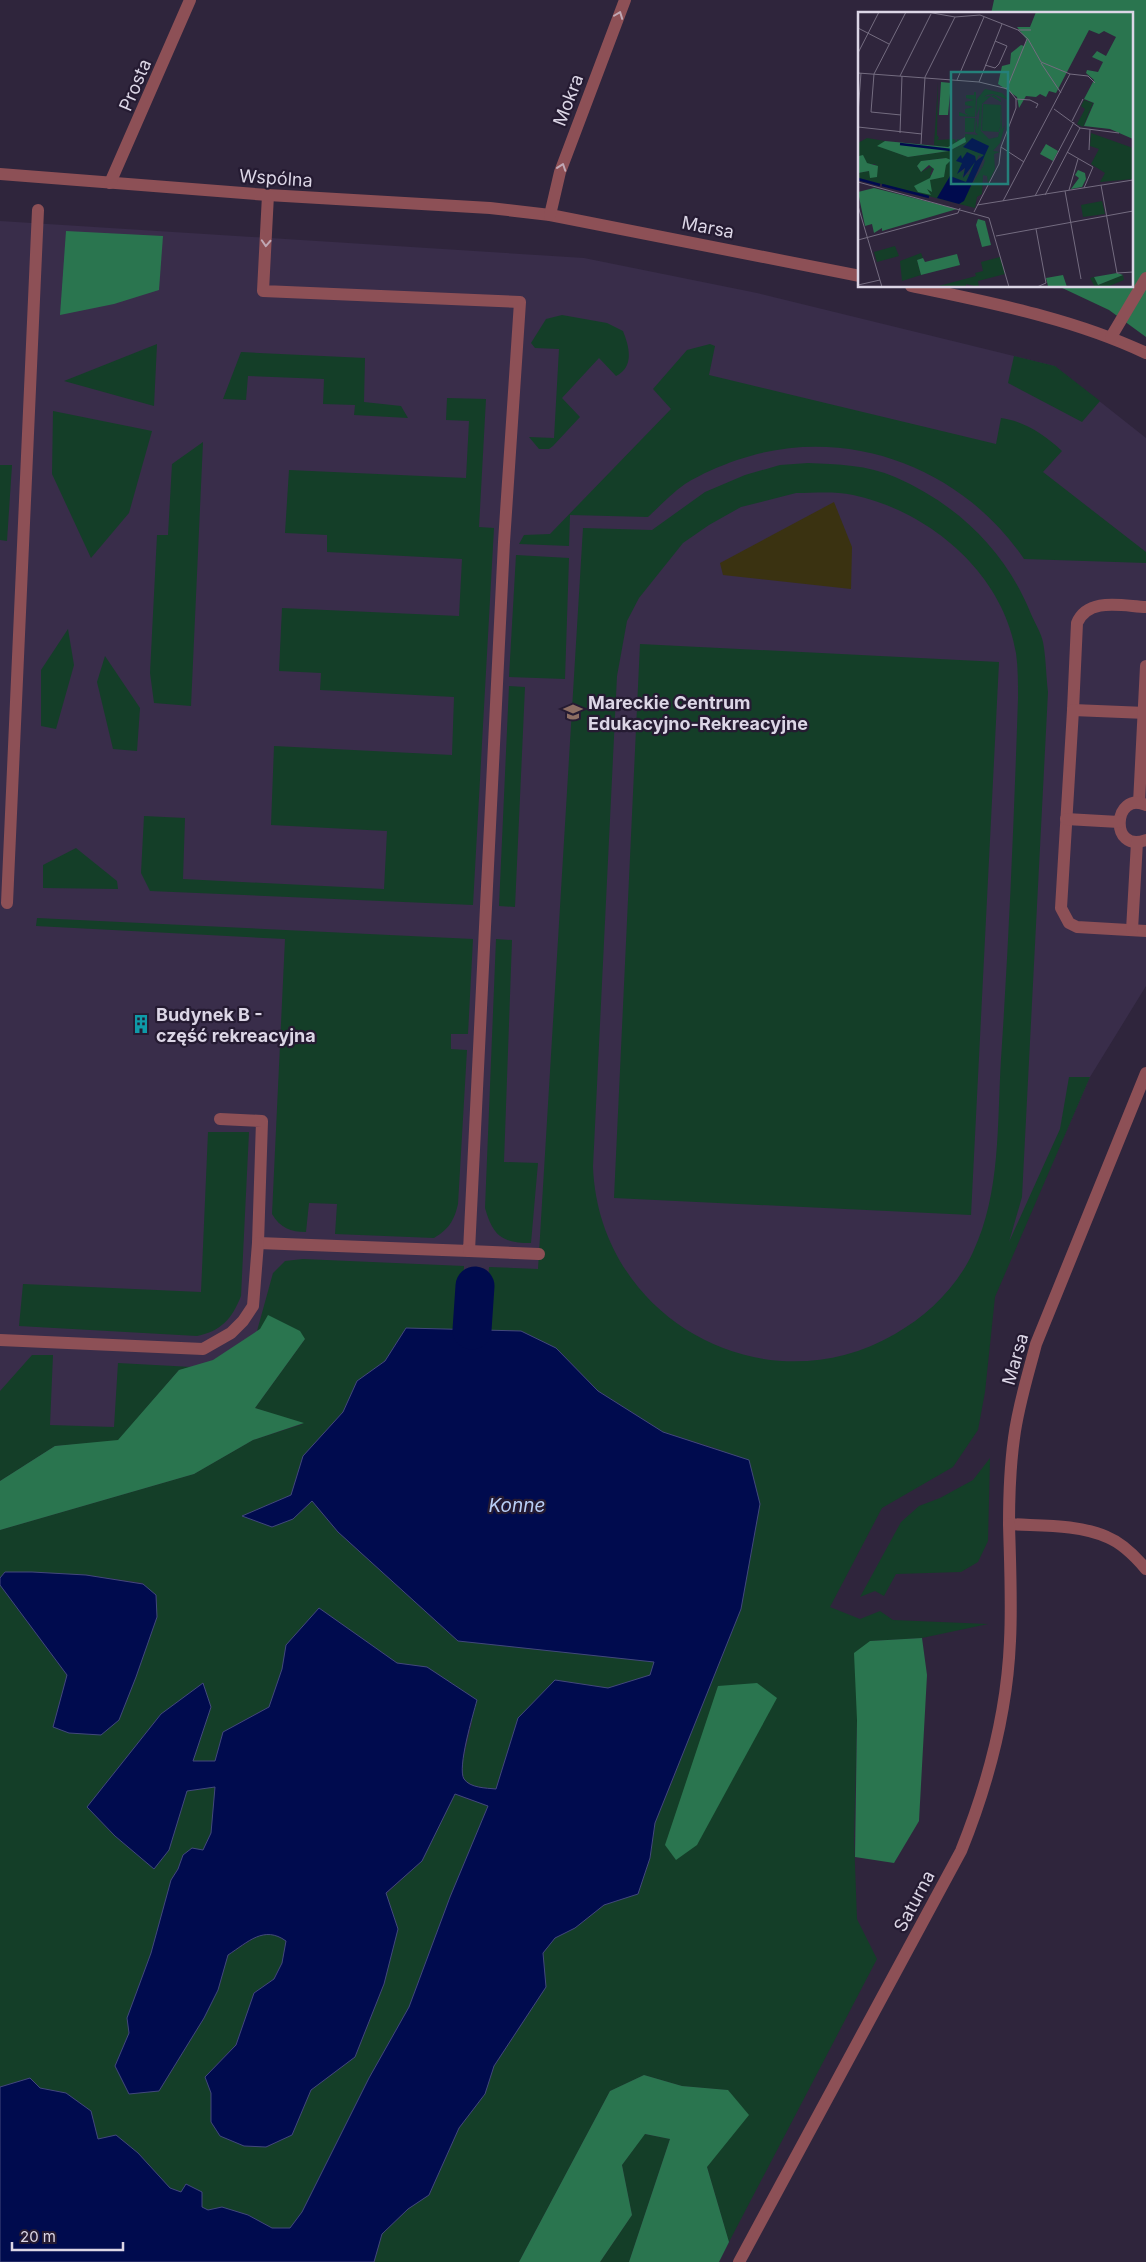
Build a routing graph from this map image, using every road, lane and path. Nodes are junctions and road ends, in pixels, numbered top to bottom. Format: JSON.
{"nodes":[{"id":1,"x":190,"y":0,"type":"edge"},
{"id":2,"x":625,"y":0,"type":"edge"},
{"id":3,"x":0,"y":174,"type":"edge"},
{"id":4,"x":110,"y":182,"type":"junction"},
{"id":5,"x":268,"y":196,"type":"junction"},
{"id":6,"x":38,"y":210,"type":"dead end"},
{"id":7,"x":550,"y":215,"type":"junction"},
{"id":8,"x":858,"y":276,"type":"edge"},
{"id":9,"x":1146,"y":278,"type":"edge"},
{"id":10,"x":922,"y":288,"type":"edge"},
{"id":11,"x":1111,"y":337,"type":"junction"},
{"id":12,"x":1146,"y":353,"type":"edge"},
{"id":13,"x":1146,"y":607,"type":"edge"},
{"id":14,"x":1146,"y":666,"type":"edge"},
{"id":15,"x":1073,"y":710,"type":"junction"},
{"id":16,"x":1145,"y":713,"type":"edge"},
{"id":17,"x":1142,"y":804,"type":"edge"},
{"id":18,"x":1066,"y":819,"type":"junction"},
{"id":19,"x":1119,"y":822,"type":"junction"},
{"id":20,"x":1141,"y":841,"type":"edge"},
{"id":21,"x":7,"y":903,"type":"dead end"},
{"id":22,"x":1132,"y":930,"type":"junction"},
{"id":23,"x":1146,"y":931,"type":"edge"},
{"id":24,"x":1146,"y":1073,"type":"edge"},
{"id":25,"x":220,"y":1119,"type":"dead end"},
{"id":26,"x":258,"y":1243,"type":"junction"},
{"id":27,"x":469,"y":1251,"type":"junction"},
{"id":28,"x":539,"y":1254,"type":"dead end"},
{"id":29,"x":0,"y":1340,"type":"edge"},
{"id":30,"x":1009,"y":1524,"type":"junction"},
{"id":31,"x":1146,"y":1569,"type":"edge"},
{"id":32,"x":738,"y":2262,"type":"edge"}],
"edges":[{"from":1,"to":4,"type":"street","name":"Prosta"},
{"from":7,"to":2,"type":"street","name":"Mokra","one_way":true},
{"from":3,"to":4,"type":"street","name":"Wspólna"},
{"from":4,"to":5,"type":"street","name":"Wspólna"},
{"from":5,"to":7,"type":"street","name":"Wspólna"},
{"from":5,"to":27,"type":"street","one_way":true},
{"from":6,"to":21,"type":"street"},
{"from":7,"to":8,"type":"street","name":"Marsa"},
{"from":9,"to":11,"type":"street"},
{"from":10,"to":11,"type":"street"},
{"from":11,"to":12,"type":"street"},
{"from":13,"to":15,"type":"street"},
{"from":14,"to":16,"type":"street"},
{"from":15,"to":16,"type":"street"},
{"from":15,"to":18,"type":"street"},
{"from":16,"to":17,"type":"street"},
{"from":17,"to":19,"type":"street"},
{"from":18,"to":19,"type":"street"},
{"from":18,"to":22,"type":"street"},
{"from":19,"to":20,"type":"street"},
{"from":20,"to":22,"type":"street"},
{"from":22,"to":23,"type":"street"},
{"from":24,"to":30,"type":"street","name":"Marsa"},
{"from":25,"to":26,"type":"street"},
{"from":26,"to":27,"type":"street"},
{"from":26,"to":29,"type":"street"},
{"from":27,"to":28,"type":"street"},
{"from":30,"to":31,"type":"street"},
{"from":30,"to":32,"type":"street","name":"Saturna"}]}
